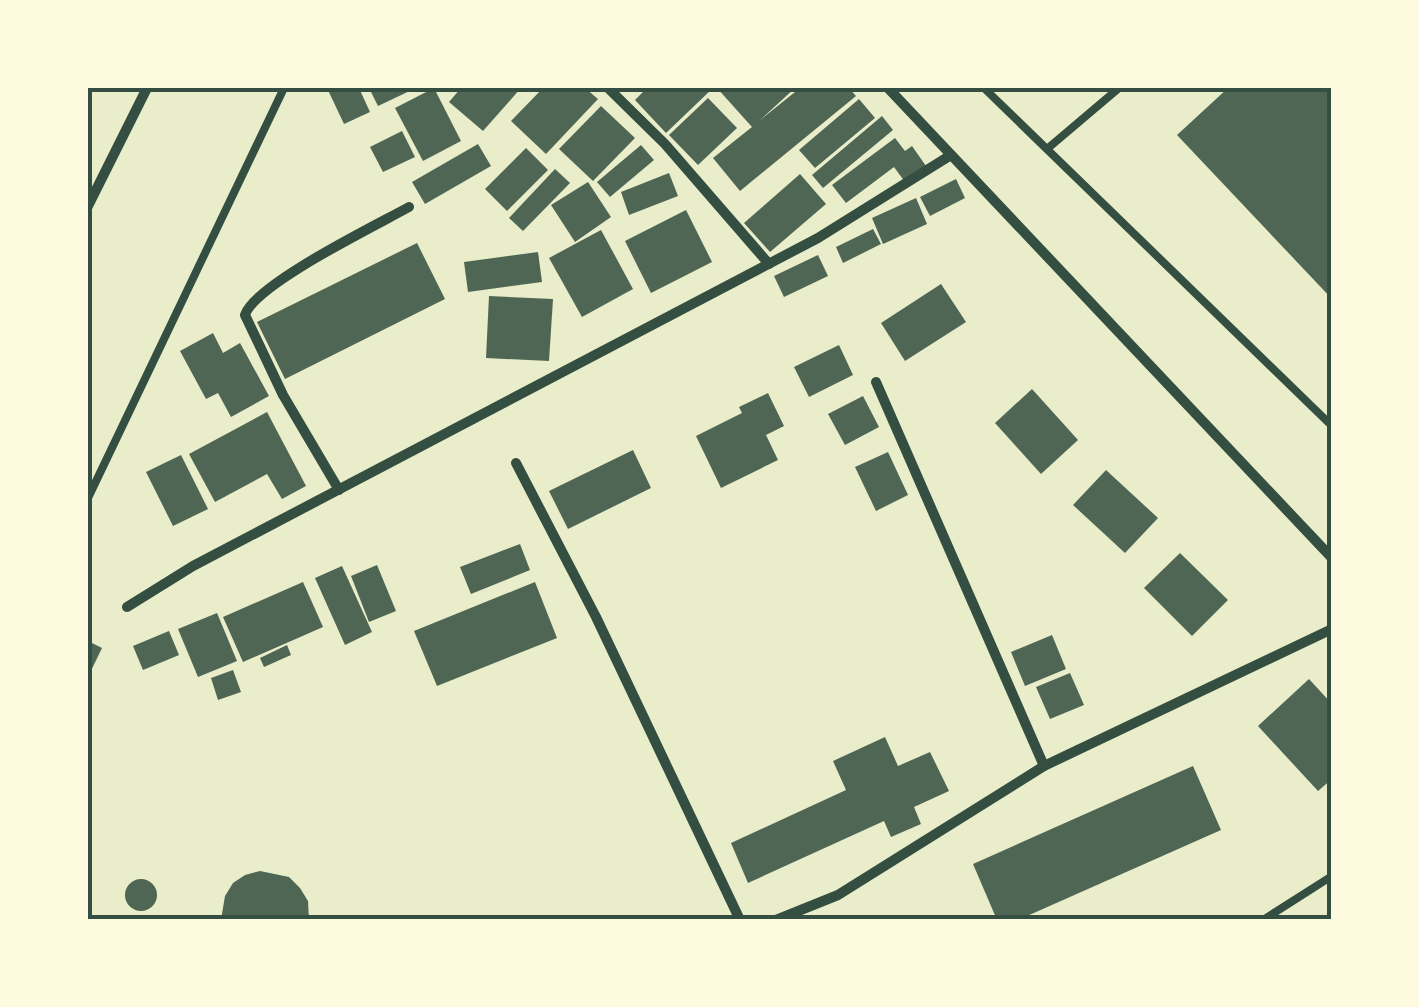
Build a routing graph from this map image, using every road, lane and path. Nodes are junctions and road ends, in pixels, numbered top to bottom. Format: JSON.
{"nodes":[{"id":1,"x":148,"y":88,"type":"edge"},
{"id":2,"x":284,"y":88,"type":"edge"},
{"id":3,"x":608,"y":88,"type":"edge"},
{"id":4,"x":888,"y":88,"type":"edge"},
{"id":5,"x":984,"y":88,"type":"edge"},
{"id":6,"x":1120,"y":88,"type":"edge"},
{"id":7,"x":1047,"y":149,"type":"junction"},
{"id":8,"x":951,"y":155,"type":"junction"},
{"id":9,"x":92,"y":186,"type":"edge"},
{"id":10,"x":88,"y":206,"type":"edge"},
{"id":11,"x":409,"y":207,"type":"dead end"},
{"id":12,"x":769,"y":264,"type":"junction"},
{"id":13,"x":876,"y":382,"type":"dead end"},
{"id":14,"x":1332,"y":426,"type":"edge"},
{"id":15,"x":516,"y":463,"type":"dead end"},
{"id":16,"x":339,"y":490,"type":"junction"},
{"id":17,"x":88,"y":498,"type":"edge"},
{"id":18,"x":1332,"y":558,"type":"edge"},
{"id":19,"x":127,"y":607,"type":"dead end"},
{"id":20,"x":1332,"y":629,"type":"edge"},
{"id":21,"x":1044,"y":766,"type":"junction"},
{"id":22,"x":1332,"y":876,"type":"edge"},
{"id":23,"x":740,"y":920,"type":"edge"},
{"id":24,"x":776,"y":920,"type":"edge"},
{"id":25,"x":1263,"y":920,"type":"edge"}],
"edges":[{"from":1,"to":9,"type":"street"},
{"from":2,"to":17,"type":"lane"},
{"from":3,"to":12,"type":"street"},
{"from":4,"to":8,"type":"street"},
{"from":5,"to":7,"type":"lane"},
{"from":6,"to":7,"type":"lane"},
{"from":7,"to":14,"type":"lane"},
{"from":8,"to":12,"type":"street"},
{"from":8,"to":18,"type":"street"},
{"from":9,"to":10,"type":"street"},
{"from":11,"to":16,"type":"street"},
{"from":12,"to":16,"type":"street"},
{"from":13,"to":21,"type":"street"},
{"from":15,"to":23,"type":"street"},
{"from":16,"to":19,"type":"street"},
{"from":20,"to":21,"type":"street"},
{"from":21,"to":24,"type":"street"},
{"from":22,"to":25,"type":"lane"}]}
